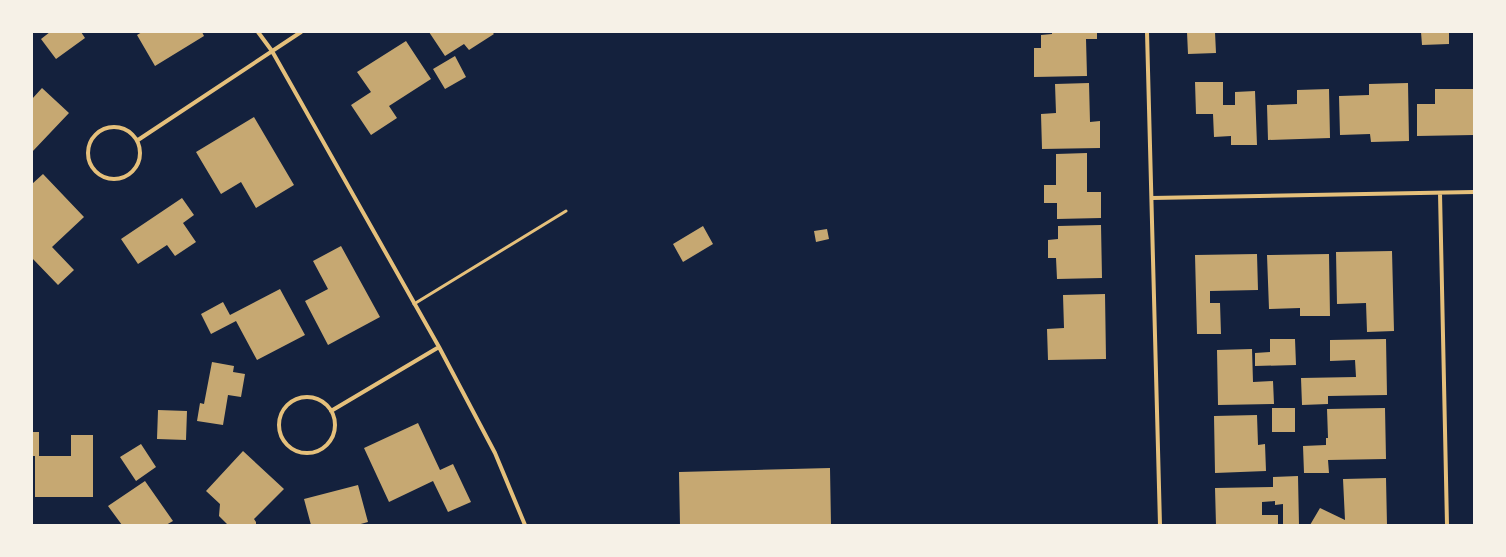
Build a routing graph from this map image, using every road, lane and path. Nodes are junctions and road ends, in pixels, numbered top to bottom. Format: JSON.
{"nodes":[{"id":1,"x":258,"y":32,"type":"edge"},
{"id":2,"x":301,"y":32,"type":"edge"},
{"id":3,"x":1147,"y":32,"type":"edge"},
{"id":4,"x":272,"y":51,"type":"junction"},
{"id":5,"x":138,"y":140,"type":"junction"},
{"id":6,"x":1474,"y":192,"type":"edge"},
{"id":7,"x":1440,"y":193,"type":"junction"},
{"id":8,"x":1152,"y":198,"type":"junction"},
{"id":9,"x":566,"y":211,"type":"dead end"},
{"id":10,"x":414,"y":304,"type":"junction"},
{"id":11,"x":439,"y":347,"type":"junction"},
{"id":12,"x":331,"y":411,"type":"junction"},
{"id":13,"x":525,"y":525,"type":"edge"},
{"id":14,"x":1160,"y":525,"type":"edge"},
{"id":15,"x":1447,"y":525,"type":"edge"}],
"edges":[{"from":1,"to":4,"type":"street"},
{"from":2,"to":4,"type":"street"},
{"from":3,"to":8,"type":"street"},
{"from":4,"to":5,"type":"street"},
{"from":4,"to":10,"type":"street"},
{"from":5,"to":5,"type":"street"},
{"from":6,"to":7,"type":"street"},
{"from":7,"to":8,"type":"street"},
{"from":7,"to":15,"type":"street"},
{"from":8,"to":14,"type":"street"},
{"from":9,"to":10,"type":"lane"},
{"from":10,"to":11,"type":"street"},
{"from":11,"to":12,"type":"street"},
{"from":11,"to":13,"type":"street"},
{"from":12,"to":12,"type":"street"}]}
